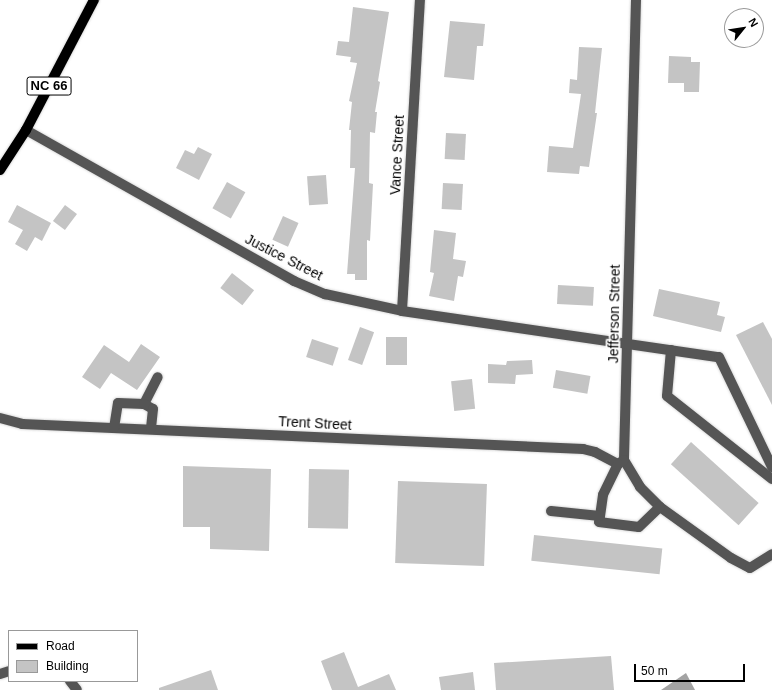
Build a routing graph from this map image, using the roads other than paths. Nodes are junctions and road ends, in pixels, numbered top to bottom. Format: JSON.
{"nodes":[{"id":1,"x":94,"y":0,"type":"edge"},
{"id":2,"x":420,"y":0,"type":"edge"},
{"id":3,"x":636,"y":0,"type":"edge"},
{"id":4,"x":26,"y":130,"type":"junction"},
{"id":5,"x":0,"y":170,"type":"edge"},
{"id":6,"x":402,"y":311,"type":"junction"},
{"id":7,"x":628,"y":344,"type":"junction"},
{"id":8,"x":671,"y":350,"type":"junction"},
{"id":9,"x":158,"y":377,"type":"dead end"},
{"id":10,"x":144,"y":404,"type":"junction"},
{"id":11,"x":0,"y":418,"type":"edge"},
{"id":12,"x":114,"y":428,"type":"junction"},
{"id":13,"x":151,"y":429,"type":"junction"},
{"id":14,"x":768,"y":446,"type":"edge"},
{"id":15,"x":621,"y":462,"type":"junction"},
{"id":16,"x":772,"y":466,"type":"edge"},
{"id":17,"x":772,"y":479,"type":"edge"},
{"id":18,"x":660,"y":507,"type":"junction"},
{"id":19,"x":551,"y":511,"type":"dead end"},
{"id":20,"x":600,"y":516,"type":"junction"},
{"id":21,"x":772,"y":554,"type":"edge"},
{"id":22,"x":71,"y":682,"type":"edge"},
{"id":23,"x":77,"y":690,"type":"edge"}],
"edges":[{"from":1,"to":4,"type":"main road","number":"NC 66"},
{"from":2,"to":6,"type":"street","name":"Vance Street"},
{"from":3,"to":7,"type":"street","name":"Jefferson Street"},
{"from":4,"to":5,"type":"main road","number":"NC 66"},
{"from":4,"to":6,"type":"street","name":"Justice Street"},
{"from":6,"to":7,"type":"street","name":"Justice Street"},
{"from":7,"to":8,"type":"street","name":"Justice Street"},
{"from":7,"to":15,"type":"street","name":"Jefferson Street"},
{"from":8,"to":14,"type":"street","name":"Justice Street"},
{"from":8,"to":17,"type":"street"},
{"from":9,"to":10,"type":"street"},
{"from":10,"to":12,"type":"street"},
{"from":10,"to":13,"type":"street"},
{"from":11,"to":12,"type":"street","name":"Trent Street"},
{"from":12,"to":13,"type":"street","name":"Trent Street"},
{"from":13,"to":15,"type":"street","name":"Trent Street"},
{"from":14,"to":16,"type":"street"},
{"from":15,"to":18,"type":"street"},
{"from":15,"to":20,"type":"street"},
{"from":18,"to":20,"type":"street"},
{"from":18,"to":21,"type":"street"},
{"from":19,"to":20,"type":"street"},
{"from":22,"to":23,"type":"street"}]}
